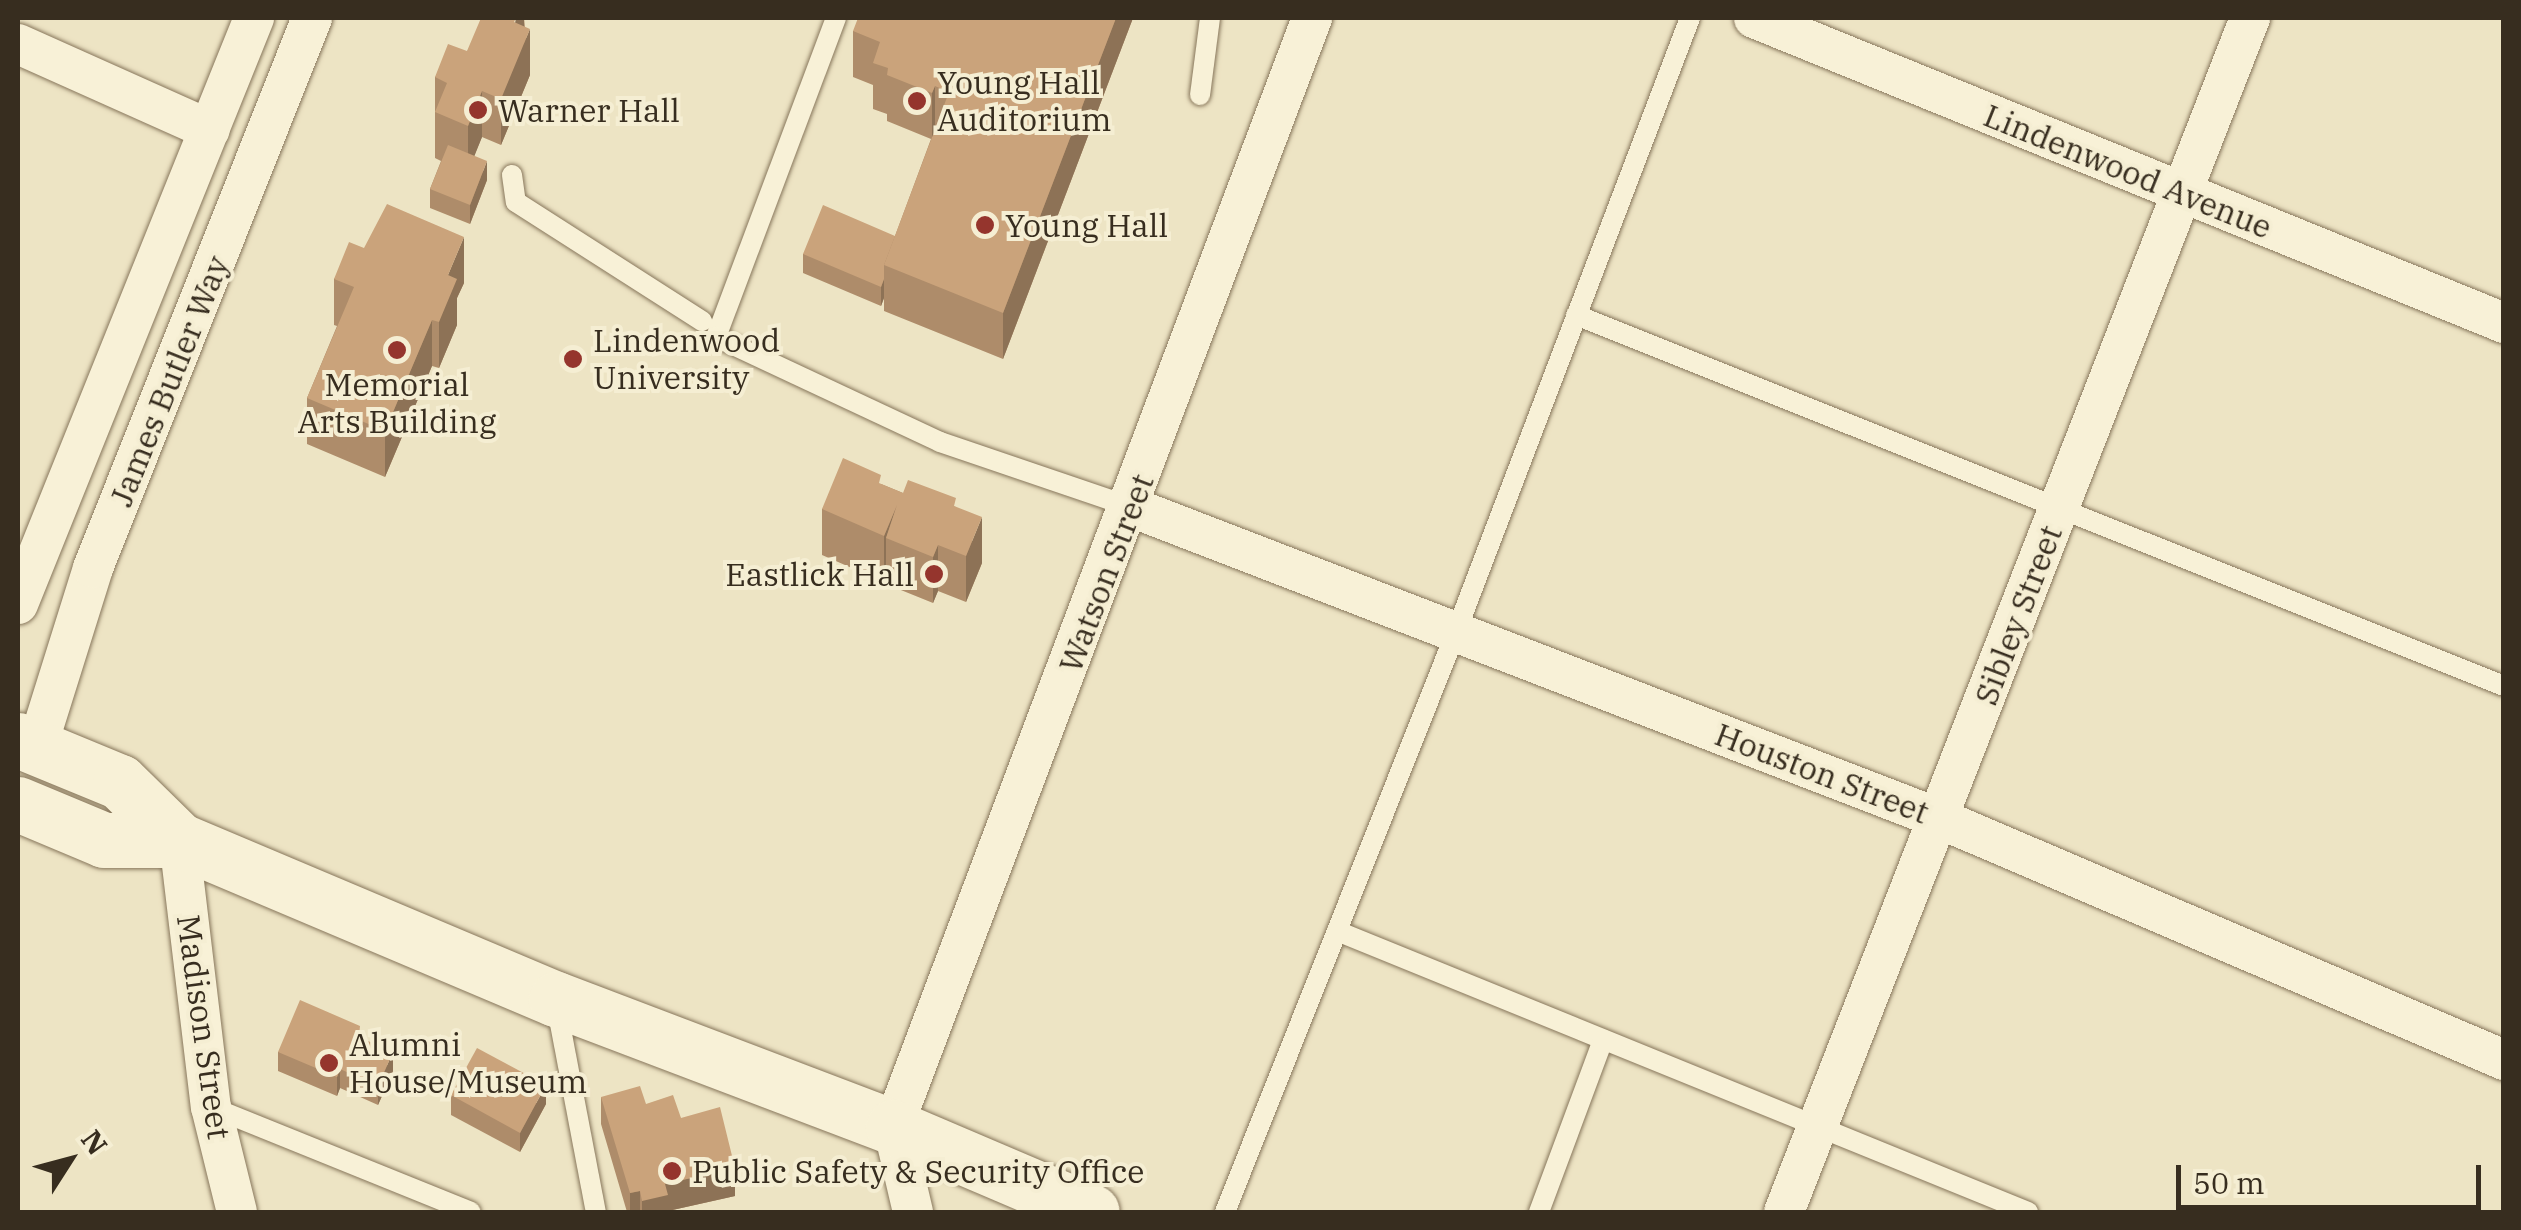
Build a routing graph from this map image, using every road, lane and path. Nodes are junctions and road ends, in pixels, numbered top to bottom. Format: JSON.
{"nodes":[{"id":1,"x":254,"y":18,"type":"edge"},
{"id":2,"x":312,"y":18,"type":"edge"},
{"id":3,"x":836,"y":18,"type":"edge"},
{"id":4,"x":1210,"y":18,"type":"edge"},
{"id":5,"x":1312,"y":18,"type":"edge"},
{"id":6,"x":1690,"y":18,"type":"edge"},
{"id":7,"x":1754,"y":18,"type":"edge"},
{"id":8,"x":2250,"y":18,"type":"edge"},
{"id":9,"x":18,"y":44,"type":"edge"},
{"id":10,"x":1200,"y":94,"type":"dead end"},
{"id":11,"x":210,"y":130,"type":"junction"},
{"id":12,"x":512,"y":174,"type":"dead end"},
{"id":13,"x":2186,"y":194,"type":"junction"},
{"id":14,"x":1576,"y":315,"type":"junction"},
{"id":15,"x":702,"y":321,"type":"dead end"},
{"id":16,"x":2504,"y":323,"type":"edge"},
{"id":17,"x":1132,"y":507,"type":"junction"},
{"id":18,"x":2058,"y":513,"type":"junction"},
{"id":19,"x":18,"y":604,"type":"edge"},
{"id":20,"x":1456,"y":632,"type":"junction"},
{"id":21,"x":2504,"y":686,"type":"edge"},
{"id":22,"x":27,"y":744,"type":"edge"},
{"id":23,"x":18,"y":804,"type":"edge"},
{"id":24,"x":1938,"y":818,"type":"junction"},
{"id":25,"x":179,"y":840,"type":"junction"},
{"id":26,"x":1337,"y":931,"type":"junction"},
{"id":27,"x":556,"y":999,"type":"junction"},
{"id":28,"x":1603,"y":1040,"type":"junction"},
{"id":29,"x":2504,"y":1060,"type":"edge"},
{"id":30,"x":211,"y":1107,"type":"junction"},
{"id":31,"x":1816,"y":1126,"type":"junction"},
{"id":32,"x":893,"y":1127,"type":"junction"},
{"id":33,"x":236,"y":1212,"type":"edge"},
{"id":34,"x":472,"y":1212,"type":"edge"},
{"id":35,"x":596,"y":1212,"type":"edge"},
{"id":36,"x":913,"y":1212,"type":"edge"},
{"id":37,"x":1092,"y":1212,"type":"edge"},
{"id":38,"x":1225,"y":1212,"type":"edge"},
{"id":39,"x":1539,"y":1212,"type":"edge"},
{"id":40,"x":1784,"y":1212,"type":"edge"},
{"id":41,"x":2028,"y":1212,"type":"edge"}],
"edges":[{"from":1,"to":11,"type":"street","name":"James Butler Way"},
{"from":2,"to":22,"type":"street","name":"James Butler Way"},
{"from":3,"to":17,"type":"lane"},
{"from":4,"to":10,"type":"lane"},
{"from":5,"to":17,"type":"street","name":"Watson Street"},
{"from":6,"to":14,"type":"lane"},
{"from":7,"to":13,"type":"street","name":"Lindenwood Avenue"},
{"from":8,"to":13,"type":"street","name":"Sibley Street"},
{"from":9,"to":11,"type":"street"},
{"from":11,"to":19,"type":"street","name":"James Butler Way"},
{"from":12,"to":15,"type":"lane"},
{"from":13,"to":16,"type":"street","name":"Lindenwood Avenue"},
{"from":13,"to":18,"type":"street","name":"Sibley Street"},
{"from":14,"to":18,"type":"lane"},
{"from":14,"to":20,"type":"lane"},
{"from":17,"to":20,"type":"street","name":"Houston Street"},
{"from":17,"to":32,"type":"street","name":"Watson Street"},
{"from":18,"to":21,"type":"lane"},
{"from":18,"to":24,"type":"street","name":"Sibley Street"},
{"from":20,"to":24,"type":"street","name":"Houston Street"},
{"from":20,"to":26,"type":"lane"},
{"from":22,"to":25,"type":"main road"},
{"from":23,"to":25,"type":"main road"},
{"from":24,"to":29,"type":"street","name":"Houston Street"},
{"from":24,"to":31,"type":"street","name":"Sibley Street"},
{"from":25,"to":27,"type":"main road"},
{"from":25,"to":30,"type":"street","name":"Madison Street"},
{"from":26,"to":28,"type":"lane"},
{"from":26,"to":38,"type":"lane"},
{"from":27,"to":32,"type":"main road"},
{"from":27,"to":35,"type":"lane"},
{"from":28,"to":31,"type":"lane"},
{"from":28,"to":39,"type":"lane"},
{"from":30,"to":33,"type":"street","name":"Madison Street"},
{"from":30,"to":34,"type":"lane"},
{"from":31,"to":40,"type":"street","name":"Sibley Street"},
{"from":31,"to":41,"type":"lane"},
{"from":32,"to":36,"type":"street"},
{"from":32,"to":37,"type":"main road"}]}
